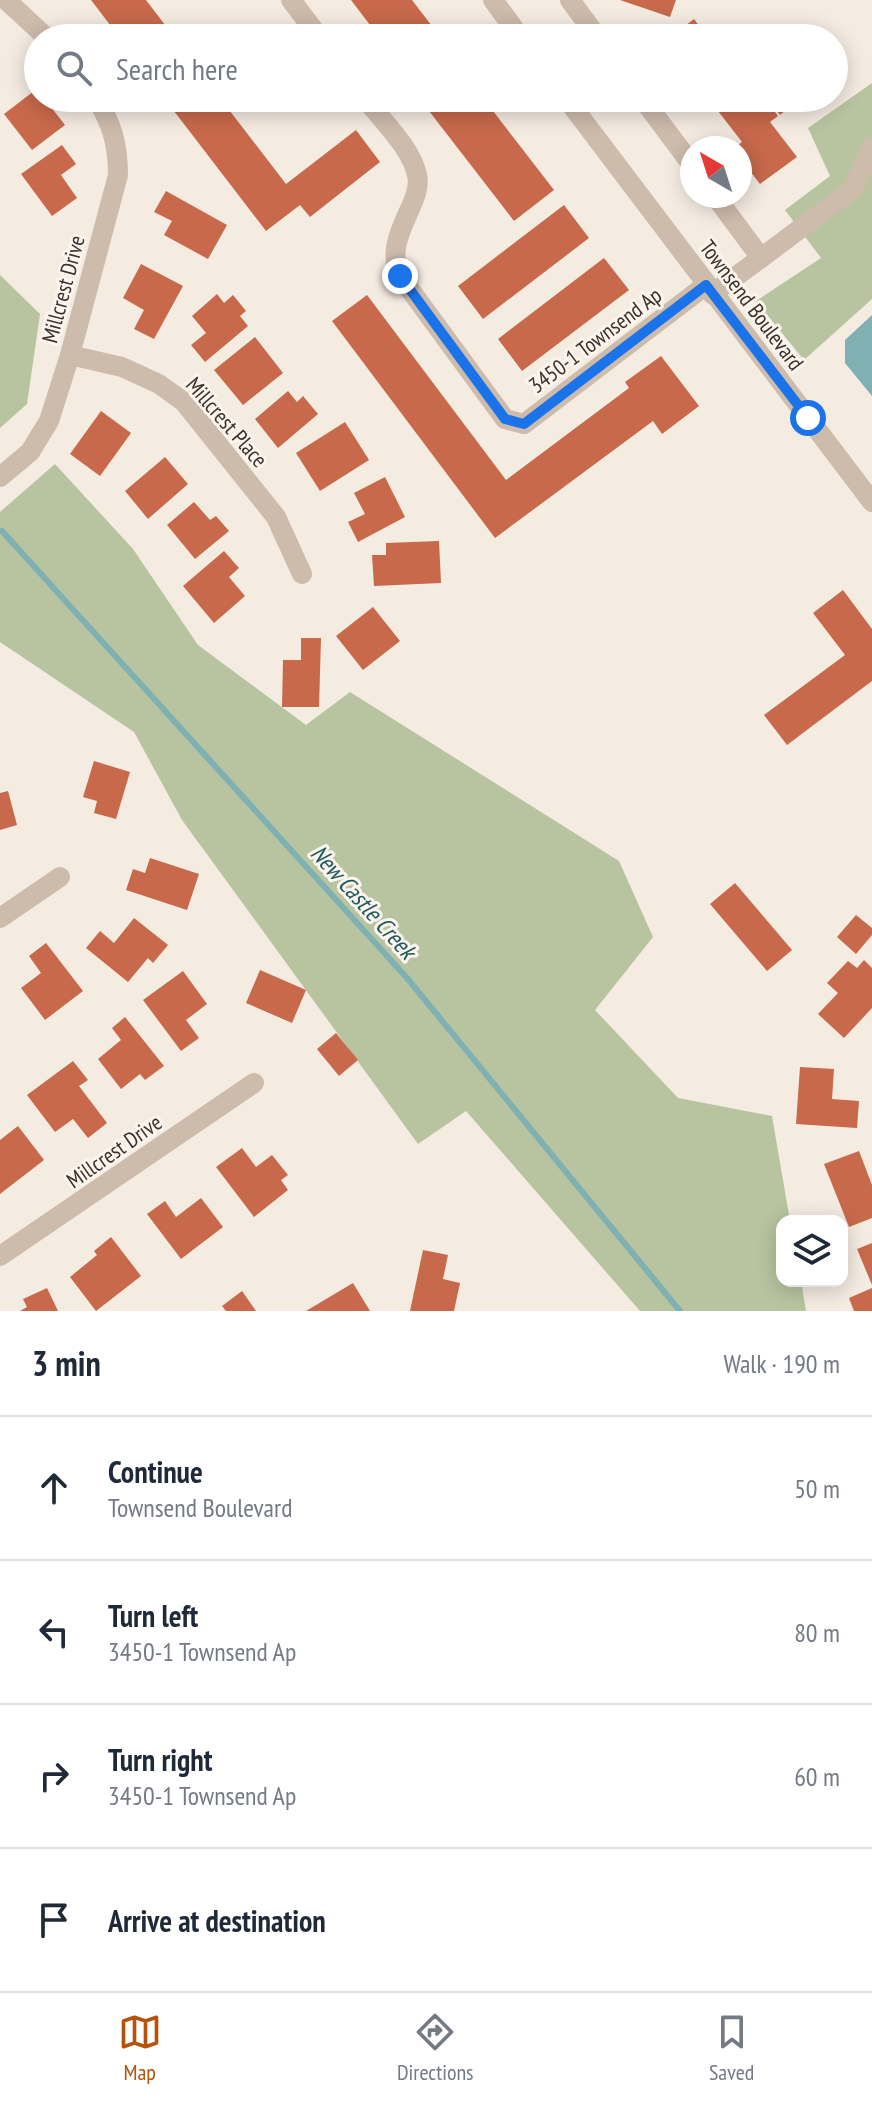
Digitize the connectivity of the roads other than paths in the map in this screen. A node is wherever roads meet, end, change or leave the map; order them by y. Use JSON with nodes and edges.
{"nodes":[{"id":1,"x":6,"y":0,"type":"edge"},
{"id":2,"x":291,"y":0,"type":"edge"},
{"id":3,"x":493,"y":0,"type":"edge"},
{"id":4,"x":570,"y":0,"type":"edge"},
{"id":5,"x":32,"y":24,"type":"edge"},
{"id":6,"x":309,"y":24,"type":"edge"},
{"id":7,"x":511,"y":24,"type":"edge"},
{"id":8,"x":588,"y":24,"type":"edge"},
{"id":9,"x":105,"y":112,"type":"edge"},
{"id":10,"x":376,"y":112,"type":"edge"},
{"id":11,"x":576,"y":112,"type":"edge"},
{"id":12,"x":652,"y":112,"type":"edge"},
{"id":13,"x":872,"y":146,"type":"edge"},
{"id":14,"x":680,"y":149,"type":"edge"},
{"id":15,"x":724,"y":208,"type":"edge"},
{"id":16,"x":761,"y":258,"type":"junction"},
{"id":17,"x":709,"y":290,"type":"junction"},
{"id":18,"x":70,"y":355,"type":"junction"},
{"id":19,"x":0,"y":477,"type":"edge"},
{"id":20,"x":869,"y":491,"type":"edge"},
{"id":21,"x":302,"y":574,"type":"dead end"},
{"id":22,"x":60,"y":877,"type":"dead end"},
{"id":23,"x":0,"y":918,"type":"edge"},
{"id":24,"x":254,"y":1083,"type":"dead end"},
{"id":25,"x":0,"y":1256,"type":"edge"}],
"edges":[{"from":1,"to":5,"type":"street"},
{"from":2,"to":6,"type":"street"},
{"from":3,"to":7,"type":"street"},
{"from":4,"to":8,"type":"street"},
{"from":9,"to":18,"type":"street","name":"Millcrest Drive"},
{"from":10,"to":17,"type":"street","name":"3450-1 Townsend Ap"},
{"from":11,"to":17,"type":"street","name":"Townsend Boulevard"},
{"from":12,"to":14,"type":"street"},
{"from":13,"to":16,"type":"street"},
{"from":15,"to":16,"type":"street"},
{"from":16,"to":17,"type":"street"},
{"from":17,"to":20,"type":"street","name":"Townsend Boulevard"},
{"from":18,"to":19,"type":"street","name":"Millcrest Drive"},
{"from":18,"to":21,"type":"street","name":"Millcrest Place"},
{"from":22,"to":23,"type":"street"},
{"from":24,"to":25,"type":"street","name":"Millcrest Drive"}]}
